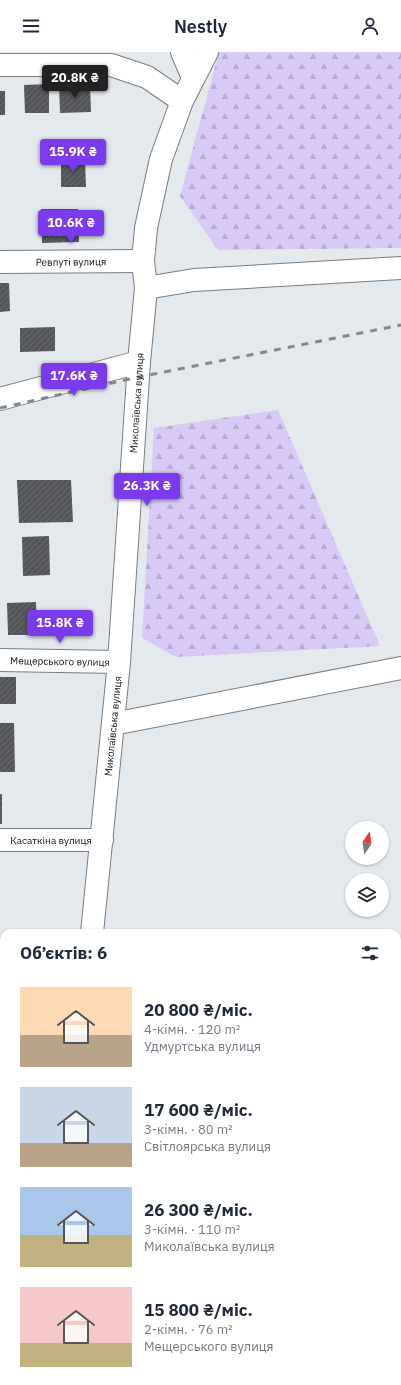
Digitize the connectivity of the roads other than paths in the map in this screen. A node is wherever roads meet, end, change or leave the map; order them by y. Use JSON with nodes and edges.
{"nodes":[{"id":1,"x":182,"y":52,"type":"edge"},
{"id":2,"x":207,"y":52,"type":"edge"},
{"id":3,"x":0,"y":66,"type":"edge"},
{"id":4,"x":193,"y":78,"type":"junction"},
{"id":5,"x":182,"y":101,"type":"junction"},
{"id":6,"x":143,"y":261,"type":"junction"},
{"id":7,"x":0,"y":262,"type":"edge"},
{"id":8,"x":401,"y":268,"type":"edge"},
{"id":9,"x":146,"y":288,"type":"junction"},
{"id":10,"x":139,"y":362,"type":"junction"},
{"id":11,"x":0,"y":399,"type":"edge"},
{"id":12,"x":0,"y":660,"type":"edge"},
{"id":13,"x":119,"y":662,"type":"junction"},
{"id":14,"x":401,"y":668,"type":"edge"},
{"id":15,"x":113,"y":724,"type":"junction"},
{"id":16,"x":0,"y":840,"type":"edge"},
{"id":17,"x":102,"y":840,"type":"junction"},
{"id":18,"x":92,"y":929,"type":"edge"}],
"edges":[{"from":1,"to":4,"type":"street"},
{"from":2,"to":4,"type":"street","name":"Миколаївська вулиця"},
{"from":3,"to":5,"type":"street"},
{"from":4,"to":5,"type":"street","name":"Миколаївська вулиця"},
{"from":5,"to":6,"type":"street","name":"Миколаївська вулиця"},
{"from":6,"to":7,"type":"street","name":"Ревпуті вулиця"},
{"from":6,"to":9,"type":"street","name":"Миколаївська вулиця"},
{"from":8,"to":9,"type":"street"},
{"from":9,"to":10,"type":"street","name":"Миколаївська вулиця"},
{"from":10,"to":11,"type":"street"},
{"from":10,"to":13,"type":"street","name":"Миколаївська вулиця"},
{"from":12,"to":13,"type":"street","name":"Мещерського вулиця"},
{"from":13,"to":15,"type":"street","name":"Миколаївська вулиця"},
{"from":14,"to":15,"type":"street"},
{"from":15,"to":17,"type":"street","name":"Миколаївська вулиця"},
{"from":16,"to":17,"type":"street","name":"Касаткіна вулиця"},
{"from":17,"to":18,"type":"street","name":"Миколаївська вулиця"}]}
